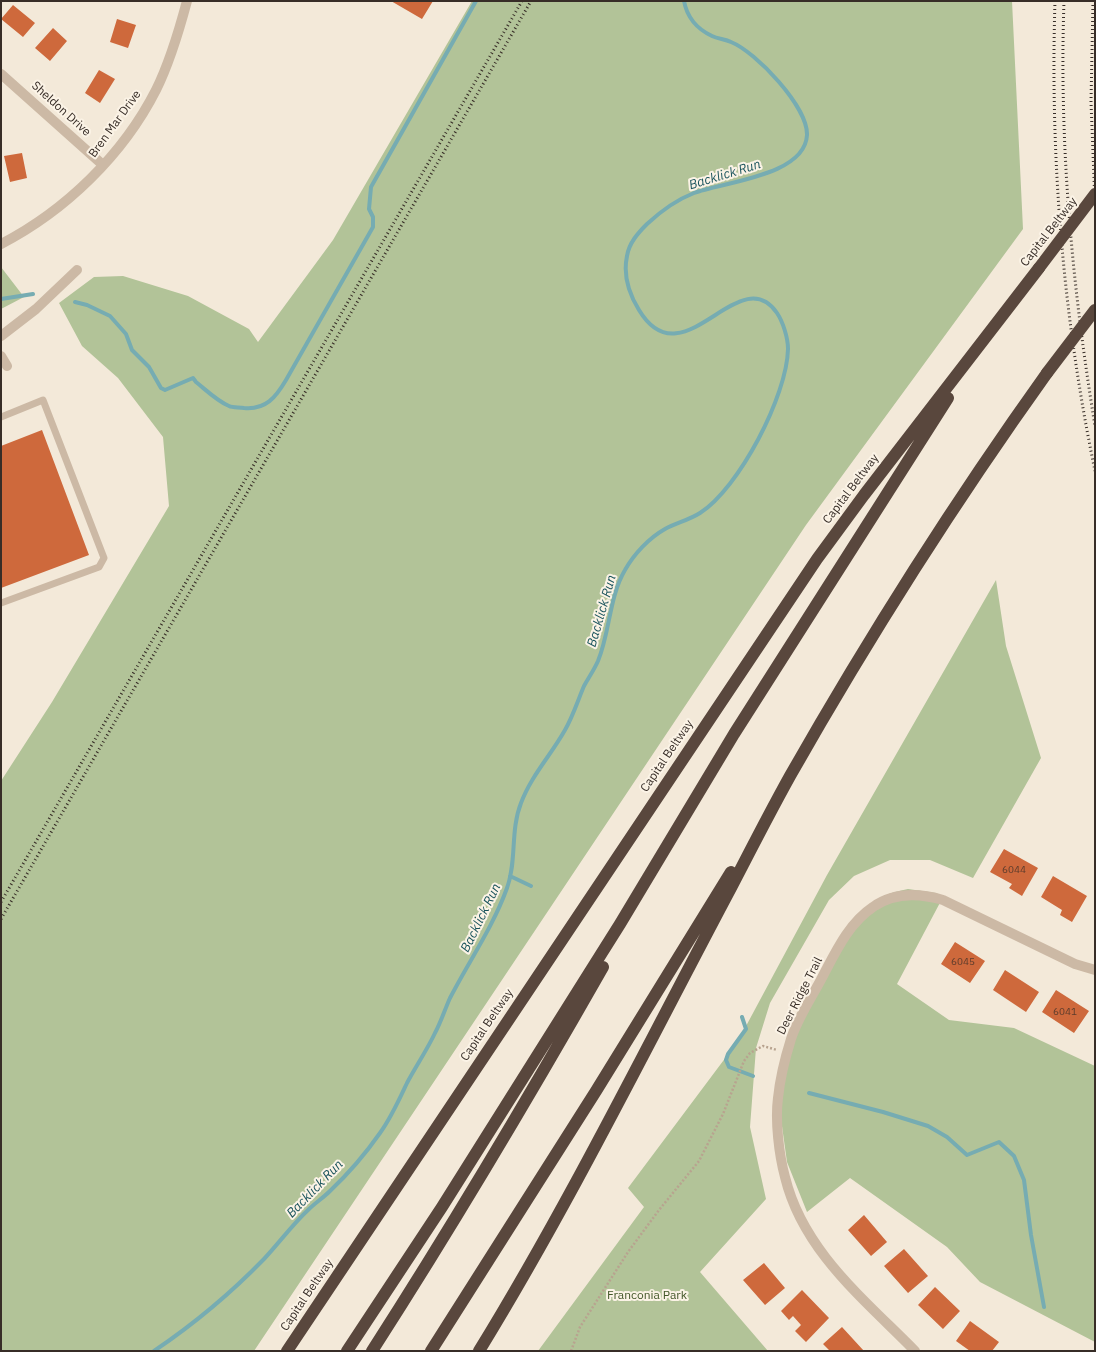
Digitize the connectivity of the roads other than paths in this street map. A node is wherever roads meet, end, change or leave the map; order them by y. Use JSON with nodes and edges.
{"nodes":[{"id":1,"x":187,"y":1,"type":"edge"},
{"id":2,"x":1,"y":74,"type":"edge"},
{"id":3,"x":103,"y":165,"type":"junction"},
{"id":4,"x":1095,"y":194,"type":"edge"},
{"id":5,"x":1,"y":244,"type":"edge"},
{"id":6,"x":77,"y":270,"type":"dead end"},
{"id":7,"x":1095,"y":310,"type":"edge"},
{"id":8,"x":994,"y":325,"type":"junction"},
{"id":9,"x":1,"y":336,"type":"edge"},
{"id":10,"x":1,"y":356,"type":"edge"},
{"id":11,"x":7,"y":366,"type":"dead end"},
{"id":12,"x":1,"y":416,"type":"edge"},
{"id":13,"x":1,"y":604,"type":"edge"},
{"id":14,"x":734,"y":734,"type":"junction"},
{"id":15,"x":789,"y":777,"type":"junction"},
{"id":16,"x":1095,"y":970,"type":"edge"},
{"id":17,"x":482,"y":1274,"type":"junction"},
{"id":18,"x":287,"y":1351,"type":"edge"},
{"id":19,"x":347,"y":1351,"type":"edge"},
{"id":20,"x":372,"y":1351,"type":"edge"},
{"id":21,"x":425,"y":1351,"type":"edge"},
{"id":22,"x":431,"y":1351,"type":"edge"},
{"id":23,"x":479,"y":1351,"type":"edge"},
{"id":24,"x":915,"y":1351,"type":"edge"}],
"edges":[{"from":1,"to":3,"type":"street","name":"Bren Mar Drive"},
{"from":2,"to":3,"type":"street","name":"Sheldon Drive"},
{"from":3,"to":5,"type":"street","name":"Bren Mar Drive"},
{"from":4,"to":8,"type":"highway","name":"Capital Beltway","bridge":true},
{"from":6,"to":9,"type":"street"},
{"from":7,"to":15,"type":"highway","bridge":true},
{"from":8,"to":14,"type":"highway"},
{"from":8,"to":18,"type":"highway","name":"Capital Beltway"},
{"from":10,"to":11,"type":"street"},
{"from":12,"to":13,"type":"lane"},
{"from":14,"to":19,"type":"highway"},
{"from":14,"to":20,"type":"highway"},
{"from":15,"to":17,"type":"highway"},
{"from":15,"to":23,"type":"highway"},
{"from":16,"to":24,"type":"street","name":"Deer Ridge Trail"},
{"from":17,"to":21,"type":"highway"},
{"from":17,"to":22,"type":"highway"}]}
